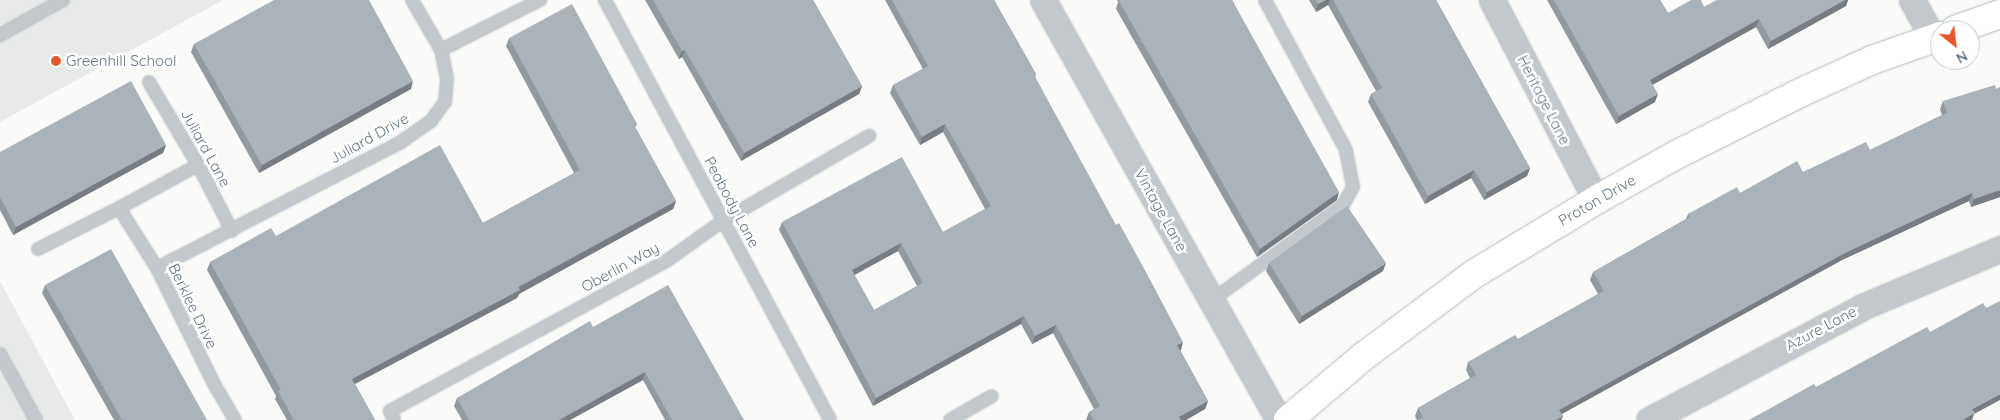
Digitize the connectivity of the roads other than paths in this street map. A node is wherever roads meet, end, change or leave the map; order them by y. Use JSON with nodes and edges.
{"nodes":[{"id":1,"x":63,"y":0,"type":"edge"},
{"id":2,"x":412,"y":0,"type":"edge"},
{"id":3,"x":540,"y":0,"type":"edge"},
{"id":4,"x":605,"y":0,"type":"edge"},
{"id":5,"x":1043,"y":0,"type":"edge"},
{"id":6,"x":1265,"y":0,"type":"edge"},
{"id":7,"x":1492,"y":0,"type":"edge"},
{"id":8,"x":1912,"y":0,"type":"edge"},
{"id":9,"x":2000,"y":14,"type":"edge"},
{"id":10,"x":1930,"y":20,"type":"edge"},
{"id":11,"x":1980,"y":21,"type":"edge"},
{"id":12,"x":0,"y":35,"type":"edge"},
{"id":13,"x":1930,"y":40,"type":"edge"},
{"id":14,"x":441,"y":50,"type":"junction"},
{"id":15,"x":149,"y":82,"type":"dead end"},
{"id":16,"x":869,"y":136,"type":"dead end"},
{"id":17,"x":198,"y":165,"type":"junction"},
{"id":18,"x":1596,"y":200,"type":"junction"},
{"id":19,"x":119,"y":208,"type":"junction"},
{"id":20,"x":724,"y":220,"type":"junction"},
{"id":21,"x":232,"y":231,"type":"junction"},
{"id":22,"x":38,"y":249,"type":"dead end"},
{"id":23,"x":2000,"y":249,"type":"edge"},
{"id":24,"x":157,"y":268,"type":"junction"},
{"id":25,"x":1212,"y":300,"type":"junction"},
{"id":26,"x":0,"y":354,"type":"edge"},
{"id":27,"x":992,"y":396,"type":"dead end"},
{"id":28,"x":36,"y":420,"type":"edge"},
{"id":29,"x":234,"y":420,"type":"edge"},
{"id":30,"x":394,"y":420,"type":"edge"},
{"id":31,"x":830,"y":420,"type":"edge"},
{"id":32,"x":950,"y":420,"type":"edge"},
{"id":33,"x":1279,"y":420,"type":"edge"},
{"id":34,"x":1288,"y":420,"type":"edge"},
{"id":35,"x":1649,"y":420,"type":"edge"}],
"edges":[{"from":1,"to":12,"type":"lane"},
{"from":2,"to":14,"type":"lane","name":"Juliard Drive"},
{"from":3,"to":14,"type":"lane"},
{"from":4,"to":20,"type":"lane","name":"Peabody Lane"},
{"from":5,"to":25,"type":"street","name":"Vintage Lane"},
{"from":6,"to":25,"type":"lane"},
{"from":7,"to":18,"type":"street","name":"Heritage Lane"},
{"from":8,"to":10,"type":"street"},
{"from":9,"to":11,"type":"street","name":"Proton Drive"},
{"from":13,"to":18,"type":"street","name":"Proton Drive"},
{"from":14,"to":21,"type":"lane","name":"Juliard Drive"},
{"from":15,"to":17,"type":"lane","name":"Juliard Lane"},
{"from":16,"to":20,"type":"lane","name":"Oberlin Way"},
{"from":17,"to":19,"type":"lane"},
{"from":17,"to":21,"type":"lane","name":"Juliard Lane"},
{"from":18,"to":34,"type":"street","name":"Proton Drive"},
{"from":19,"to":22,"type":"lane"},
{"from":19,"to":24,"type":"lane","name":"Berklee Drive"},
{"from":20,"to":30,"type":"lane","name":"Oberlin Way"},
{"from":20,"to":31,"type":"lane","name":"Peabody Lane"},
{"from":21,"to":24,"type":"lane","name":"Juliard Drive"},
{"from":23,"to":35,"type":"street","name":"Azure Lane"},
{"from":24,"to":29,"type":"lane","name":"Berklee Drive"},
{"from":25,"to":33,"type":"street","name":"Vintage Lane"},
{"from":26,"to":28,"type":"lane"},
{"from":27,"to":32,"type":"lane"}]}
